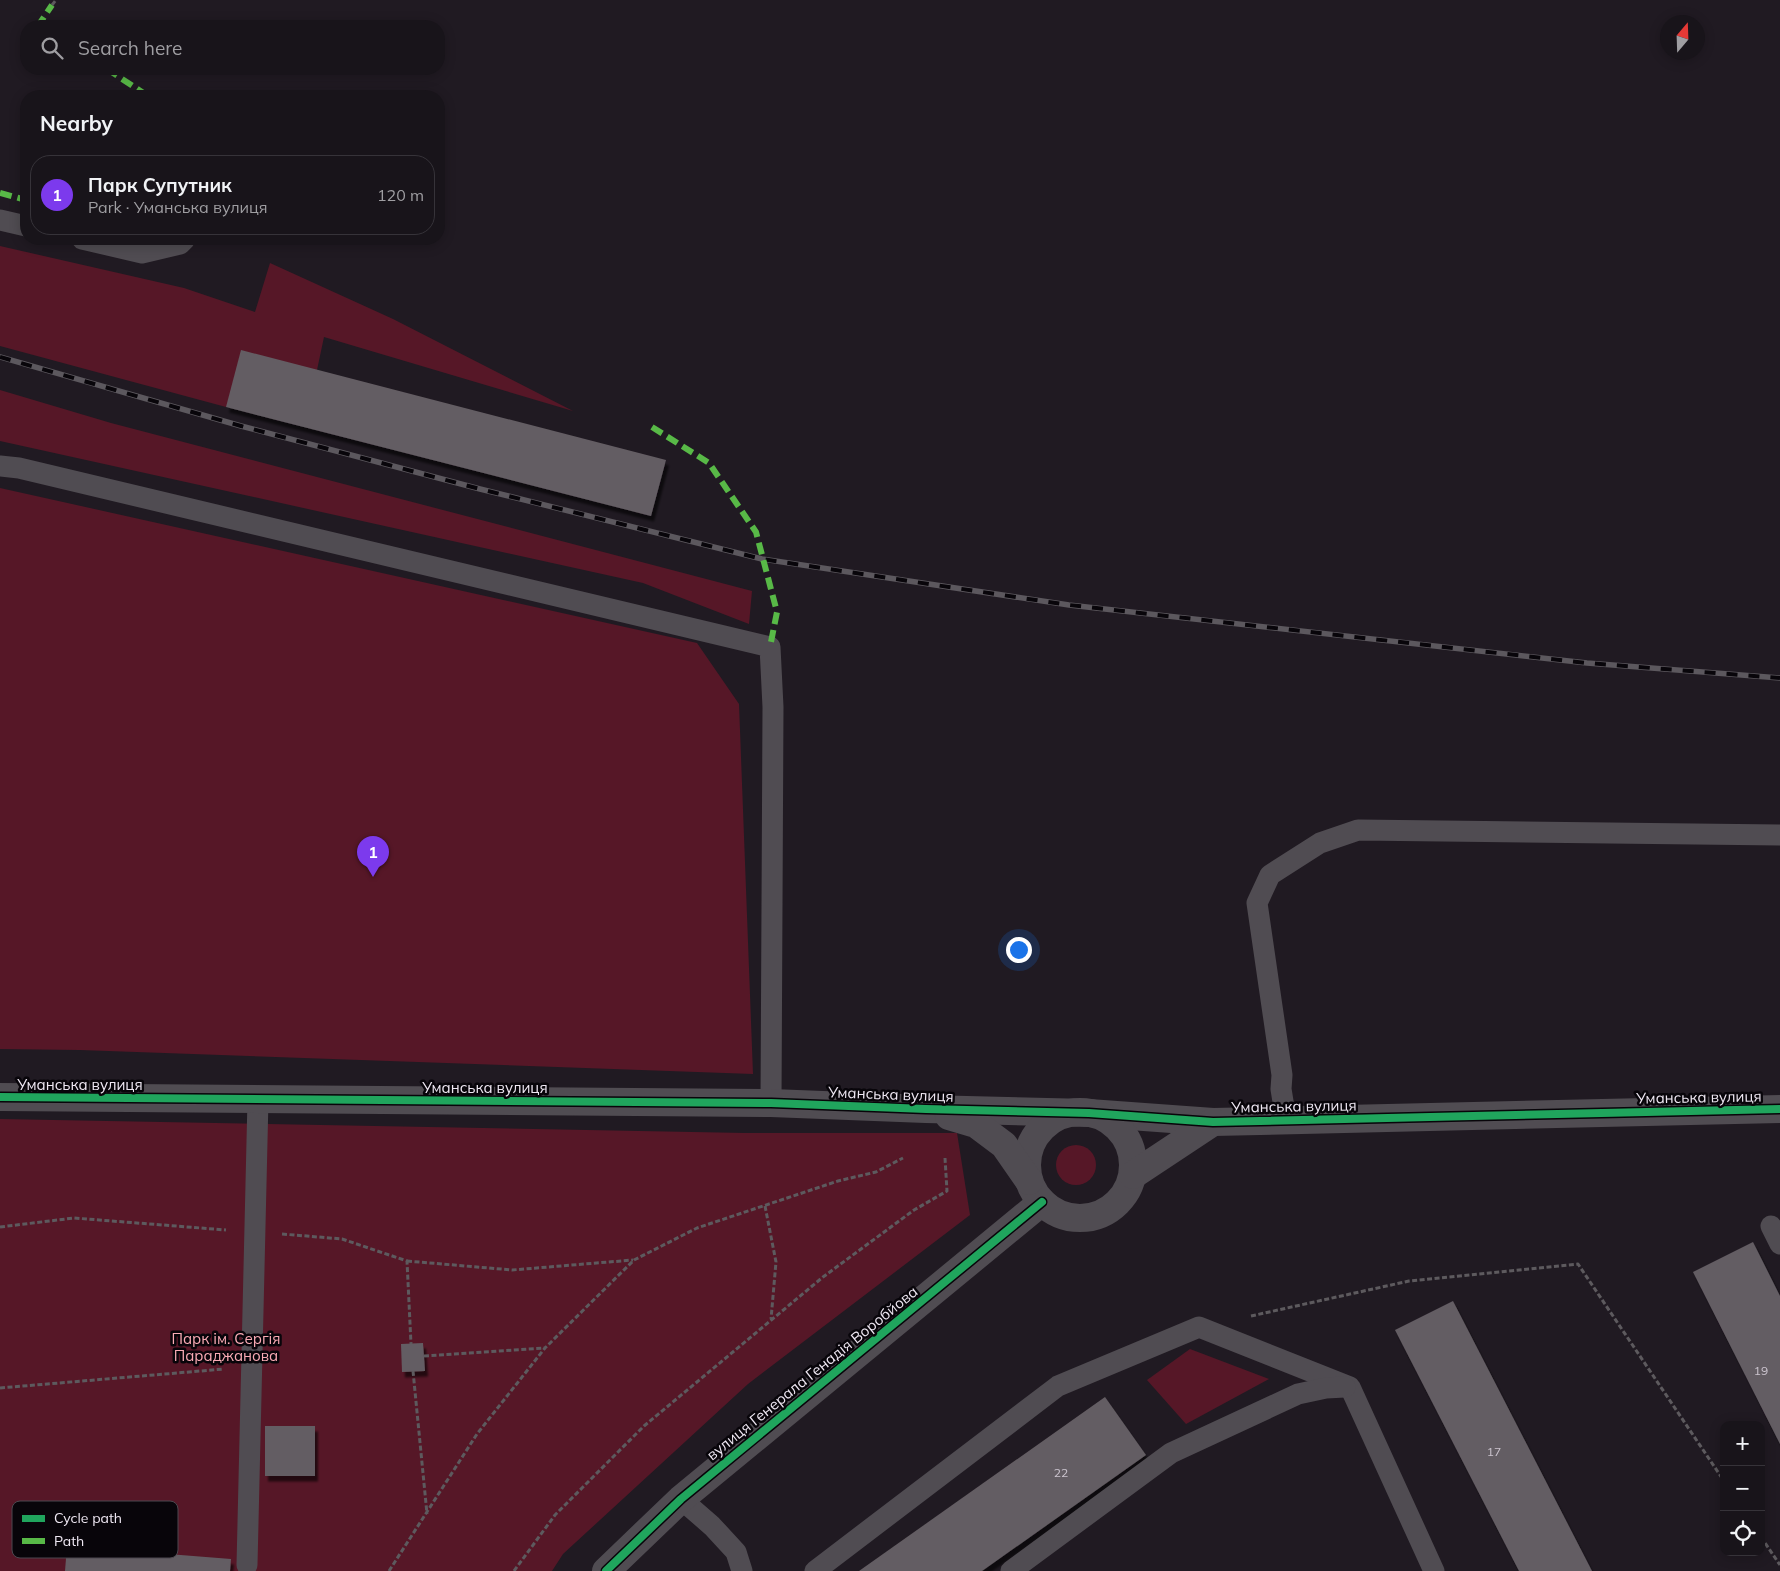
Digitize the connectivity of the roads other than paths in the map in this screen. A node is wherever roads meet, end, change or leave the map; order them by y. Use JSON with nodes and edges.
{"nodes":[{"id":1,"x":0,"y":220,"type":"edge"},
{"id":2,"x":20,"y":225,"type":"edge"},
{"id":3,"x":108,"y":245,"type":"edge"},
{"id":4,"x":176,"y":245,"type":"edge"},
{"id":5,"x":0,"y":466,"type":"edge"},
{"id":6,"x":1780,"y":835,"type":"edge"},
{"id":7,"x":0,"y":1097,"type":"edge"},
{"id":8,"x":258,"y":1099,"type":"junction"},
{"id":9,"x":771,"y":1103,"type":"junction"},
{"id":10,"x":926,"y":1109,"type":"junction"},
{"id":11,"x":1780,"y":1109,"type":"edge"},
{"id":12,"x":1089,"y":1113,"type":"junction"},
{"id":13,"x":1286,"y":1120,"type":"junction"},
{"id":14,"x":1212,"y":1122,"type":"junction"},
{"id":15,"x":1133,"y":1175,"type":"junction"},
{"id":16,"x":1035,"y":1192,"type":"junction"},
{"id":17,"x":1350,"y":1387,"type":"junction"},
{"id":18,"x":681,"y":1499,"type":"junction"},
{"id":19,"x":247,"y":1565,"type":"dead end"},
{"id":20,"x":606,"y":1571,"type":"edge"},
{"id":21,"x":742,"y":1571,"type":"edge"},
{"id":22,"x":815,"y":1571,"type":"edge"},
{"id":23,"x":1011,"y":1571,"type":"edge"},
{"id":24,"x":1434,"y":1571,"type":"edge"}],
"edges":[{"from":1,"to":2,"type":"lane"},
{"from":3,"to":4,"type":"lane"},
{"from":5,"to":9,"type":"lane"},
{"from":6,"to":13,"type":"lane"},
{"from":7,"to":8,"type":"street","name":"Уманська вулиця"},
{"from":8,"to":9,"type":"street","name":"Уманська вулиця"},
{"from":8,"to":19,"type":"lane"},
{"from":9,"to":10,"type":"street","name":"Уманська вулиця"},
{"from":10,"to":12,"type":"street","name":"Уманська вулиця"},
{"from":10,"to":16,"type":"street","name":"Уманська вулиця"},
{"from":11,"to":13,"type":"street","name":"Уманська вулиця"},
{"from":12,"to":14,"type":"street","name":"Уманська вулиця"},
{"from":12,"to":15,"type":"street"},
{"from":12,"to":16,"type":"street"},
{"from":13,"to":14,"type":"street","name":"Уманська вулиця"},
{"from":14,"to":15,"type":"street","name":"Уманська вулиця"},
{"from":15,"to":16,"type":"street"},
{"from":16,"to":18,"type":"street","name":"вулиця Генерала Генадія Воробйова"},
{"from":17,"to":22,"type":"lane"},
{"from":17,"to":23,"type":"lane"},
{"from":17,"to":24,"type":"lane"},
{"from":18,"to":20,"type":"street","name":"вулиця Генерала Генадія Воробйова"},
{"from":18,"to":21,"type":"lane"}]}
